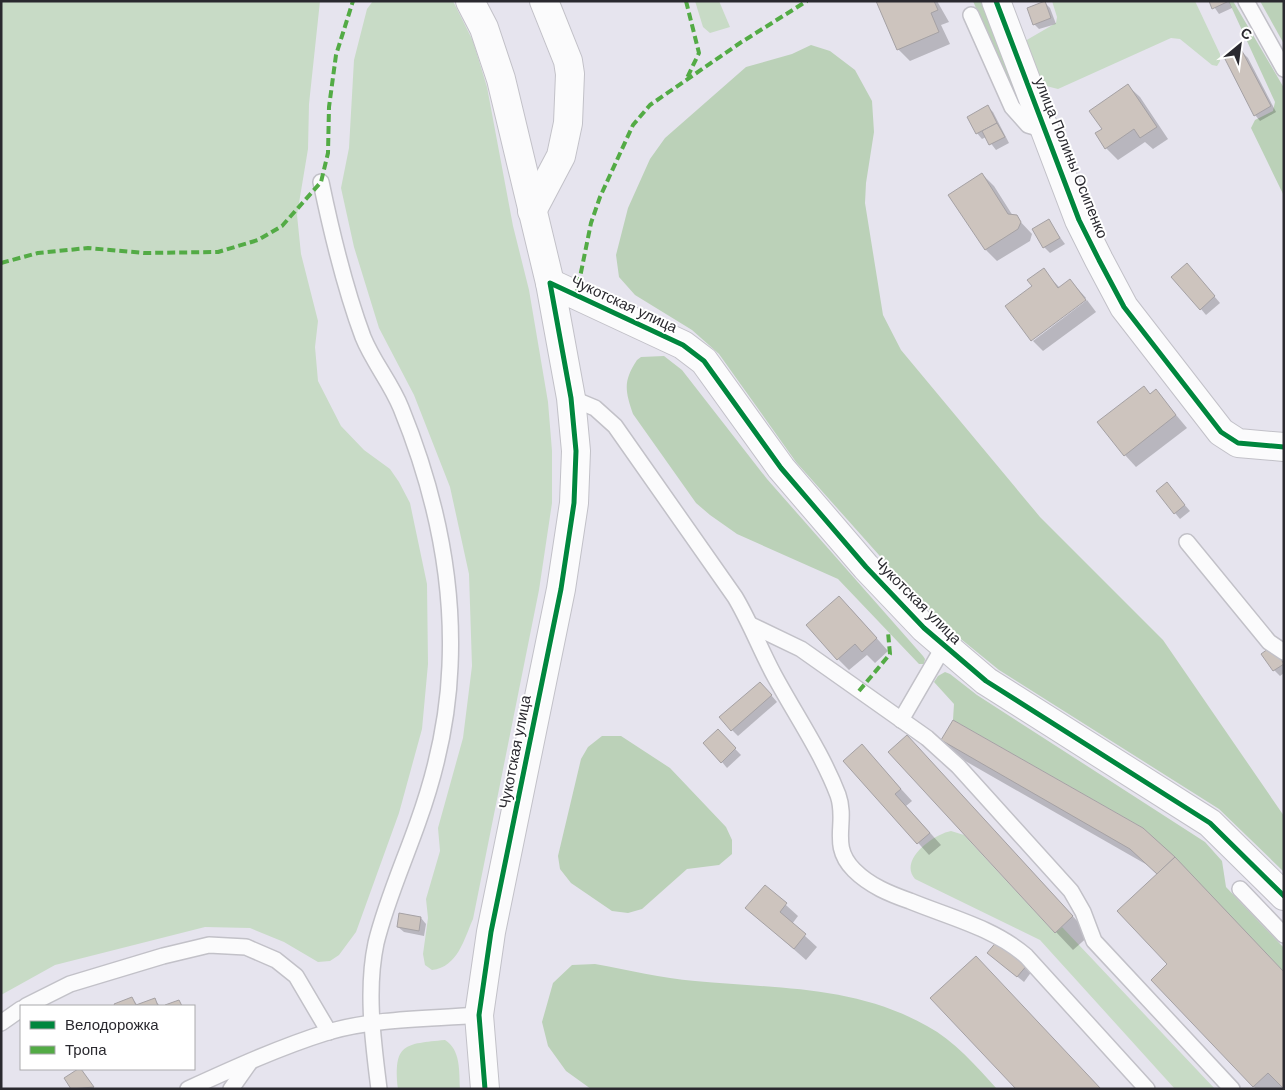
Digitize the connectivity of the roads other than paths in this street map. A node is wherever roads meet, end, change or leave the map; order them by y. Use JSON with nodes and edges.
{"nodes":[{"id":1,"x":470,"y":1,"type":"edge"},
{"id":2,"x":544,"y":1,"type":"edge"},
{"id":3,"x":996,"y":1,"type":"edge"},
{"id":4,"x":1246,"y":1,"type":"edge"},
{"id":5,"x":971,"y":16,"type":"dead end"},
{"id":6,"x":1284,"y":68,"type":"edge"},
{"id":7,"x":1044,"y":130,"type":"junction"},
{"id":8,"x":321,"y":182,"type":"dead end"},
{"id":9,"x":532,"y":211,"type":"junction"},
{"id":10,"x":550,"y":283,"type":"junction"},
{"id":11,"x":571,"y":398,"type":"junction"},
{"id":12,"x":1284,"y":448,"type":"edge"},
{"id":13,"x":1187,"y":542,"type":"dead end"},
{"id":14,"x":751,"y":625,"type":"junction"},
{"id":15,"x":944,"y":646,"type":"junction"},
{"id":16,"x":1284,"y":652,"type":"edge"},
{"id":17,"x":901,"y":720,"type":"junction"},
{"id":18,"x":1240,"y":889,"type":"dead end"},
{"id":19,"x":1284,"y":896,"type":"edge"},
{"id":20,"x":1284,"y":935,"type":"edge"},
{"id":21,"x":28,"y":1005,"type":"edge"},
{"id":22,"x":20,"y":1011,"type":"edge"},
{"id":23,"x":479,"y":1015,"type":"junction"},
{"id":24,"x":1,"y":1023,"type":"edge"},
{"id":25,"x":373,"y":1023,"type":"junction"},
{"id":26,"x":329,"y":1032,"type":"junction"},
{"id":27,"x":251,"y":1061,"type":"junction"},
{"id":28,"x":188,"y":1089,"type":"edge"},
{"id":29,"x":230,"y":1089,"type":"edge"},
{"id":30,"x":379,"y":1089,"type":"edge"},
{"id":31,"x":485,"y":1089,"type":"edge"},
{"id":32,"x":1147,"y":1089,"type":"edge"},
{"id":33,"x":1232,"y":1089,"type":"edge"}],
"edges":[{"from":1,"to":9,"type":"street"},
{"from":2,"to":9,"type":"street"},
{"from":3,"to":7,"type":"street","name":"улица Полины Осипенко"},
{"from":4,"to":6,"type":"lane"},
{"from":5,"to":7,"type":"lane"},
{"from":7,"to":12,"type":"street","name":"улица Полины Осипенко"},
{"from":8,"to":25,"type":"lane"},
{"from":9,"to":10,"type":"street"},
{"from":10,"to":11,"type":"street","name":"Чукотская улица"},
{"from":10,"to":15,"type":"street","name":"Чукотская улица"},
{"from":11,"to":14,"type":"lane"},
{"from":11,"to":23,"type":"street","name":"Чукотская улица"},
{"from":13,"to":16,"type":"lane"},
{"from":14,"to":17,"type":"lane"},
{"from":14,"to":32,"type":"lane"},
{"from":15,"to":17,"type":"lane"},
{"from":15,"to":19,"type":"street","name":"Чукотская улица"},
{"from":17,"to":33,"type":"lane"},
{"from":18,"to":20,"type":"lane"},
{"from":21,"to":26,"type":"lane"},
{"from":22,"to":24,"type":"lane"},
{"from":23,"to":25,"type":"lane"},
{"from":23,"to":31,"type":"street","name":"Чукотская улица"},
{"from":25,"to":26,"type":"lane"},
{"from":25,"to":30,"type":"lane"},
{"from":26,"to":27,"type":"lane"},
{"from":27,"to":28,"type":"lane"},
{"from":27,"to":29,"type":"lane"}]}
